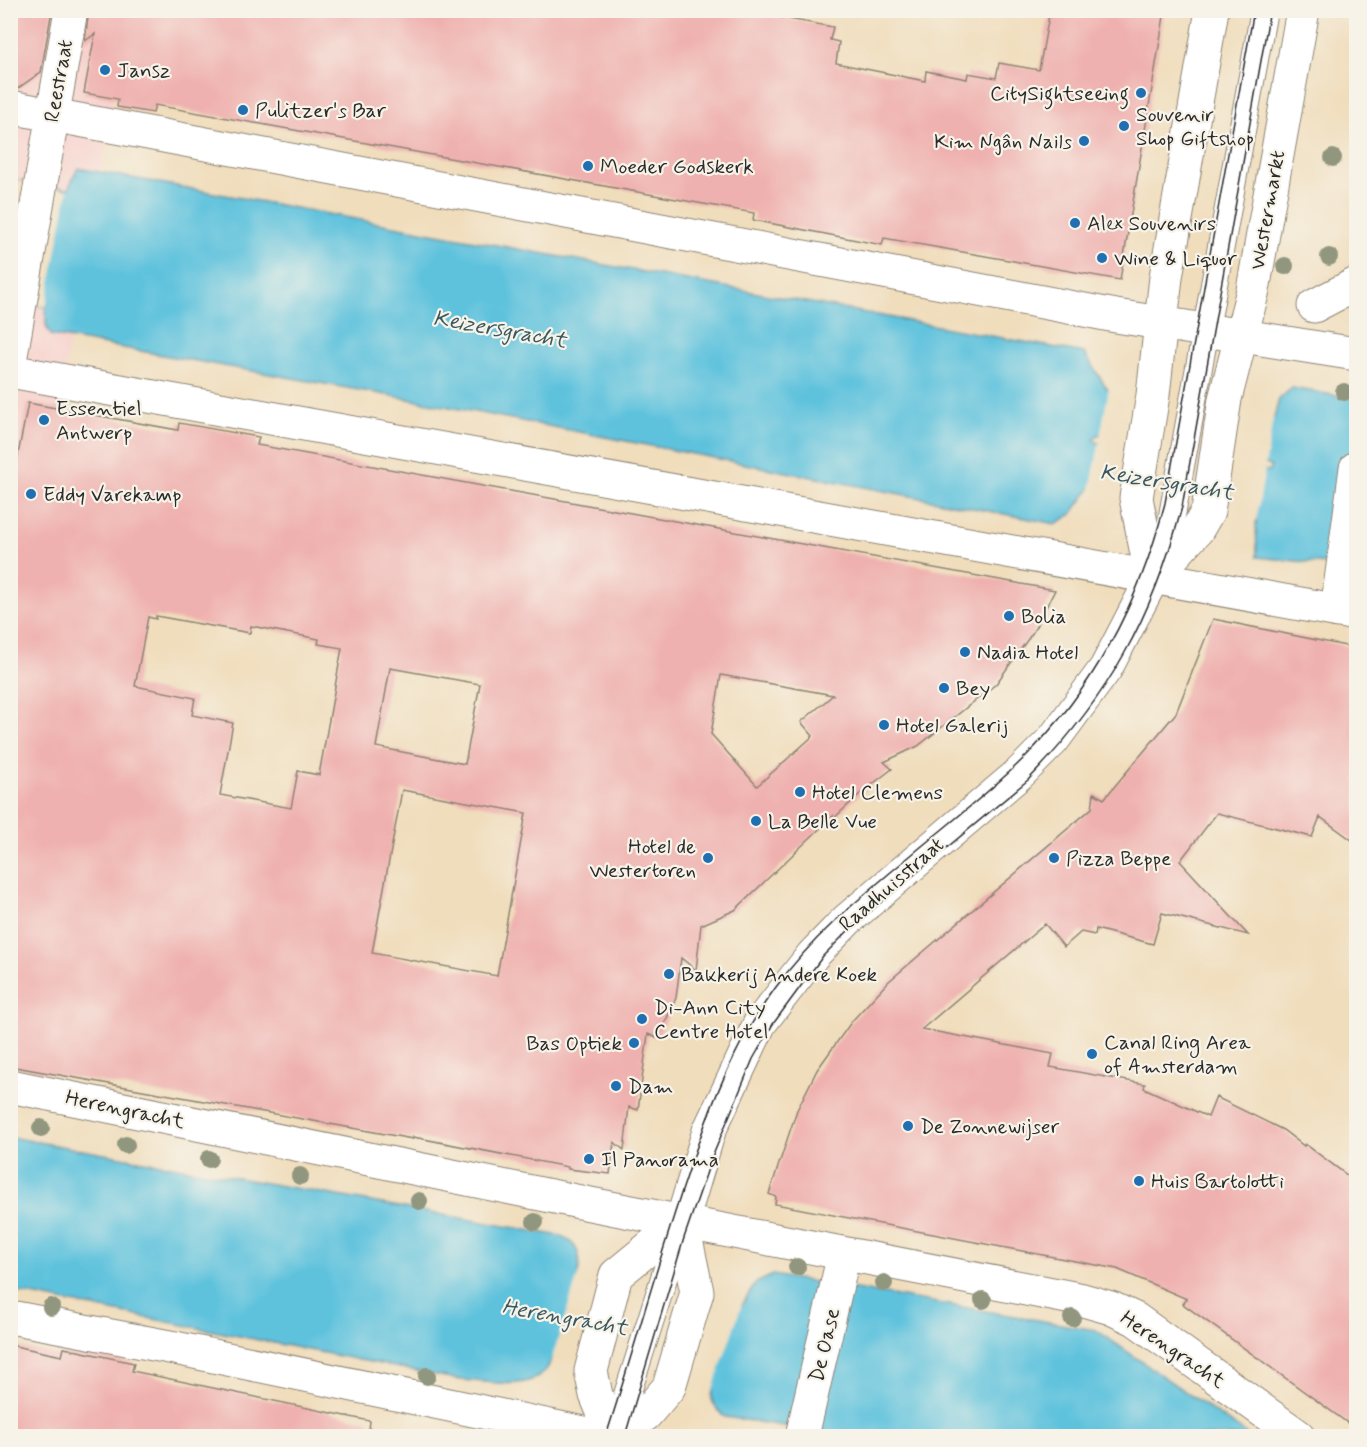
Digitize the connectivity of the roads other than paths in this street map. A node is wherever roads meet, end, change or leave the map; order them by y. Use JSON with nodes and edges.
{"nodes":[{"id":1,"x":71,"y":10,"type":"edge"},
{"id":2,"x":1212,"y":10,"type":"edge"},
{"id":3,"x":1264,"y":10,"type":"edge"},
{"id":4,"x":1303,"y":10,"type":"edge"},
{"id":5,"x":10,"y":107,"type":"edge"},
{"id":6,"x":52,"y":115,"type":"junction"},
{"id":7,"x":1356,"y":284,"type":"edge"},
{"id":8,"x":1314,"y":306,"type":"dead end"},
{"id":9,"x":1162,"y":324,"type":"junction"},
{"id":10,"x":1205,"y":330,"type":"junction"},
{"id":11,"x":1241,"y":336,"type":"junction"},
{"id":12,"x":1356,"y":354,"type":"edge"},
{"id":13,"x":10,"y":361,"type":"edge"},
{"id":14,"x":10,"y":371,"type":"edge"},
{"id":15,"x":1356,"y":468,"type":"edge"},
{"id":16,"x":1173,"y":505,"type":"joint"},
{"id":17,"x":1208,"y":511,"type":"joint"},
{"id":18,"x":1152,"y":579,"type":"junction"},
{"id":19,"x":1347,"y":612,"type":"edge"},
{"id":20,"x":10,"y":1086,"type":"edge"},
{"id":21,"x":682,"y":1221,"type":"junction"},
{"id":22,"x":844,"y":1254,"type":"junction"},
{"id":23,"x":10,"y":1317,"type":"edge"},
{"id":24,"x":803,"y":1433,"type":"edge"},
{"id":25,"x":598,"y":1437,"type":"edge"},
{"id":26,"x":615,"y":1437,"type":"edge"},
{"id":27,"x":1298,"y":1437,"type":"edge"}],
"edges":[{"from":1,"to":6,"type":"street","name":"Reestraat"},
{"from":2,"to":9,"type":"street"},
{"from":3,"to":10,"type":"lane","name":"Westermarkt"},
{"from":4,"to":11,"type":"street","name":"Westermarkt"},
{"from":5,"to":6,"type":"street"},
{"from":6,"to":9,"type":"street"},
{"from":6,"to":13,"type":"street","name":"Reestraat"},
{"from":7,"to":8,"type":"street"},
{"from":9,"to":10,"type":"street"},
{"from":9,"to":18,"type":"street"},
{"from":10,"to":11,"type":"street"},
{"from":10,"to":16,"type":"lane","name":"Westermarkt"},
{"from":11,"to":12,"type":"street"},
{"from":11,"to":17,"type":"street","name":"Westermarkt"},
{"from":14,"to":18,"type":"street"},
{"from":15,"to":19,"type":"street"},
{"from":16,"to":18,"type":"lane","name":"Raadhuisstraat"},
{"from":17,"to":18,"type":"street","name":"Raadhuisstraat"},
{"from":18,"to":19,"type":"street"},
{"from":18,"to":21,"type":"street","name":"Raadhuisstraat"},
{"from":20,"to":21,"type":"street","name":"Herengracht"},
{"from":21,"to":22,"type":"street","name":"Herengracht"},
{"from":21,"to":26,"type":"lane","name":"Raadhuisstraat"},
{"from":21,"to":26,"type":"street","name":"Raadhuisstraat"},
{"from":21,"to":26,"type":"street"},
{"from":22,"to":24,"type":"street","name":"De Oase"},
{"from":22,"to":27,"type":"street","name":"Herengracht"},
{"from":23,"to":25,"type":"street"}]}
